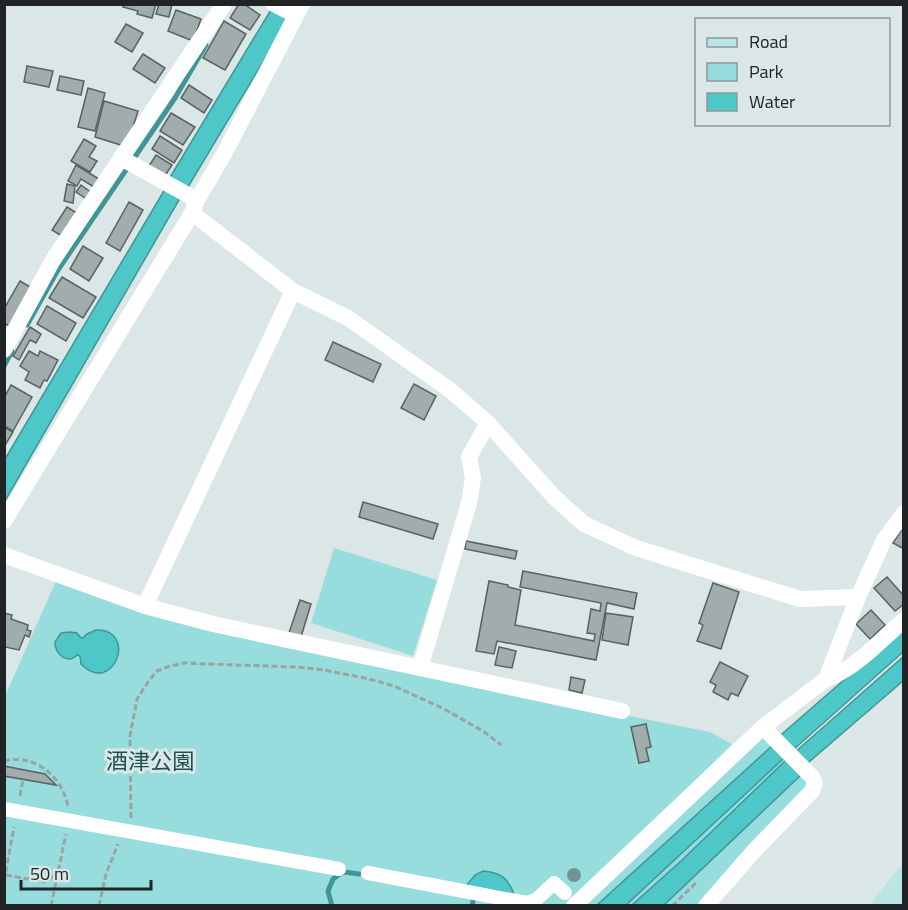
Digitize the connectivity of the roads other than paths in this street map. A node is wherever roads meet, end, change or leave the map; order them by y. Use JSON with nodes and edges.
{"nodes":[{"id":1,"x":224,"y":4,"type":"edge"},
{"id":2,"x":274,"y":4,"type":"edge"},
{"id":3,"x":299,"y":10,"type":"edge"},
{"id":4,"x":121,"y":158,"type":"junction"},
{"id":5,"x":191,"y":202,"type":"junction"},
{"id":6,"x":293,"y":291,"type":"junction"},
{"id":7,"x":4,"y":350,"type":"edge"},
{"id":8,"x":488,"y":423,"type":"junction"},
{"id":9,"x":903,"y":513,"type":"edge"},
{"id":10,"x":4,"y":521,"type":"edge"},
{"id":11,"x":4,"y":555,"type":"edge"},
{"id":12,"x":858,"y":597,"type":"junction"},
{"id":13,"x":145,"y":606,"type":"junction"},
{"id":14,"x":903,"y":620,"type":"edge"},
{"id":15,"x":420,"y":668,"type":"junction"},
{"id":16,"x":826,"y":678,"type":"junction"},
{"id":17,"x":622,"y":711,"type":"dead end"},
{"id":18,"x":768,"y":731,"type":"junction"},
{"id":19,"x":11,"y":811,"type":"edge"},
{"id":20,"x":339,"y":869,"type":"dead end"},
{"id":21,"x":368,"y":873,"type":"dead end"},
{"id":22,"x":903,"y":880,"type":"edge"},
{"id":23,"x":569,"y":899,"type":"edge"},
{"id":24,"x":706,"y":906,"type":"edge"},
{"id":25,"x":884,"y":906,"type":"edge"}],
"edges":[{"from":1,"to":4,"type":"street"},
{"from":2,"to":3,"type":"street"},
{"from":3,"to":5,"type":"street"},
{"from":4,"to":5,"type":"street"},
{"from":4,"to":7,"type":"street"},
{"from":5,"to":6,"type":"street"},
{"from":5,"to":10,"type":"street"},
{"from":6,"to":8,"type":"street"},
{"from":6,"to":13,"type":"street"},
{"from":8,"to":12,"type":"street"},
{"from":8,"to":15,"type":"street"},
{"from":9,"to":12,"type":"street"},
{"from":11,"to":13,"type":"street"},
{"from":12,"to":16,"type":"street"},
{"from":13,"to":15,"type":"street"},
{"from":14,"to":16,"type":"street"},
{"from":15,"to":17,"type":"street"},
{"from":16,"to":18,"type":"street"},
{"from":18,"to":23,"type":"street"},
{"from":18,"to":24,"type":"street"},
{"from":19,"to":20,"type":"street"},
{"from":21,"to":23,"type":"street"},
{"from":22,"to":25,"type":"main road"}]}
